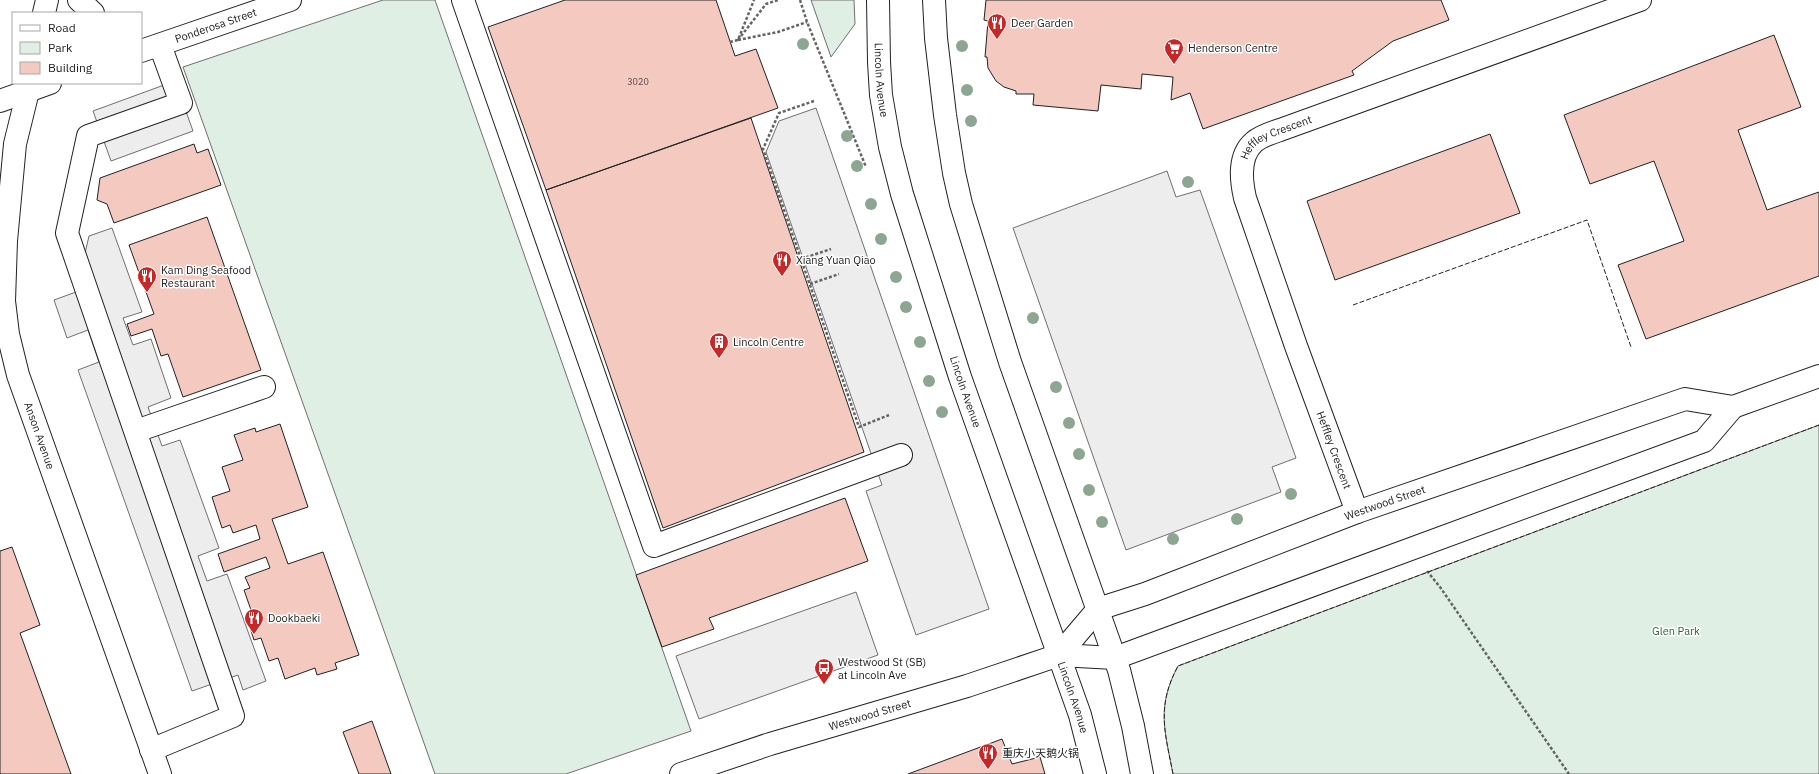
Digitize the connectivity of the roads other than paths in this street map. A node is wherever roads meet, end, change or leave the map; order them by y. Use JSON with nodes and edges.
{"nodes":[{"id":1,"x":47,"y":0,"type":"edge"},
{"id":2,"x":79,"y":0,"type":"edge"},
{"id":3,"x":290,"y":0,"type":"edge"},
{"id":4,"x":463,"y":0,"type":"edge"},
{"id":5,"x":878,"y":0,"type":"edge"},
{"id":6,"x":934,"y":0,"type":"edge"},
{"id":7,"x":1640,"y":0,"type":"edge"},
{"id":8,"x":44,"y":12,"type":"edge"},
{"id":9,"x":92,"y":12,"type":"edge"},
{"id":10,"x":150,"y":48,"type":"edge"},
{"id":11,"x":45,"y":84,"type":"edge"},
{"id":12,"x":29,"y":87,"type":"edge"},
{"id":13,"x":0,"y":101,"type":"edge"},
{"id":14,"x":2,"y":301,"type":"edge"},
{"id":15,"x":1819,"y":376,"type":"edge"},
{"id":16,"x":264,"y":386,"type":"dead end"},
{"id":17,"x":1733,"y":407,"type":"junction"},
{"id":18,"x":136,"y":431,"type":"junction"},
{"id":19,"x":900,"y":455,"type":"dead end"},
{"id":20,"x":1357,"y":512,"type":"junction"},
{"id":21,"x":1098,"y":609,"type":"junction"},
{"id":22,"x":1059,"y":655,"type":"junction"},
{"id":23,"x":1115,"y":658,"type":"junction"},
{"id":24,"x":151,"y":750,"type":"junction"},
{"id":25,"x":160,"y":774,"type":"edge"},
{"id":26,"x":681,"y":774,"type":"edge"},
{"id":27,"x":1095,"y":774,"type":"edge"},
{"id":28,"x":1142,"y":774,"type":"edge"}],
"edges":[{"from":1,"to":8,"type":"street"},
{"from":2,"to":9,"type":"street"},
{"from":3,"to":10,"type":"street","name":"Ponderosa Street"},
{"from":4,"to":19,"type":"street"},
{"from":5,"to":22,"type":"street","name":"Lincoln Avenue"},
{"from":6,"to":21,"type":"street"},
{"from":7,"to":20,"type":"street","name":"Heffley Crescent"},
{"from":10,"to":18,"type":"street"},
{"from":11,"to":12,"type":"street"},
{"from":12,"to":13,"type":"street"},
{"from":12,"to":14,"type":"street","name":"Anson Avenue"},
{"from":14,"to":24,"type":"street","name":"Anson Avenue"},
{"from":15,"to":17,"type":"street","name":"Westwood Street"},
{"from":16,"to":18,"type":"street"},
{"from":17,"to":20,"type":"street","name":"Westwood Street"},
{"from":17,"to":23,"type":"street","name":"Westwood Street"},
{"from":18,"to":24,"type":"street"},
{"from":20,"to":21,"type":"street","name":"Westwood Street"},
{"from":21,"to":22,"type":"street"},
{"from":21,"to":23,"type":"street"},
{"from":22,"to":23,"type":"street","name":"Westwood Street"},
{"from":22,"to":26,"type":"street","name":"Westwood Street"},
{"from":22,"to":27,"type":"street","name":"Lincoln Avenue"},
{"from":23,"to":28,"type":"street"},
{"from":24,"to":25,"type":"street","name":"Anson Avenue"}]}
